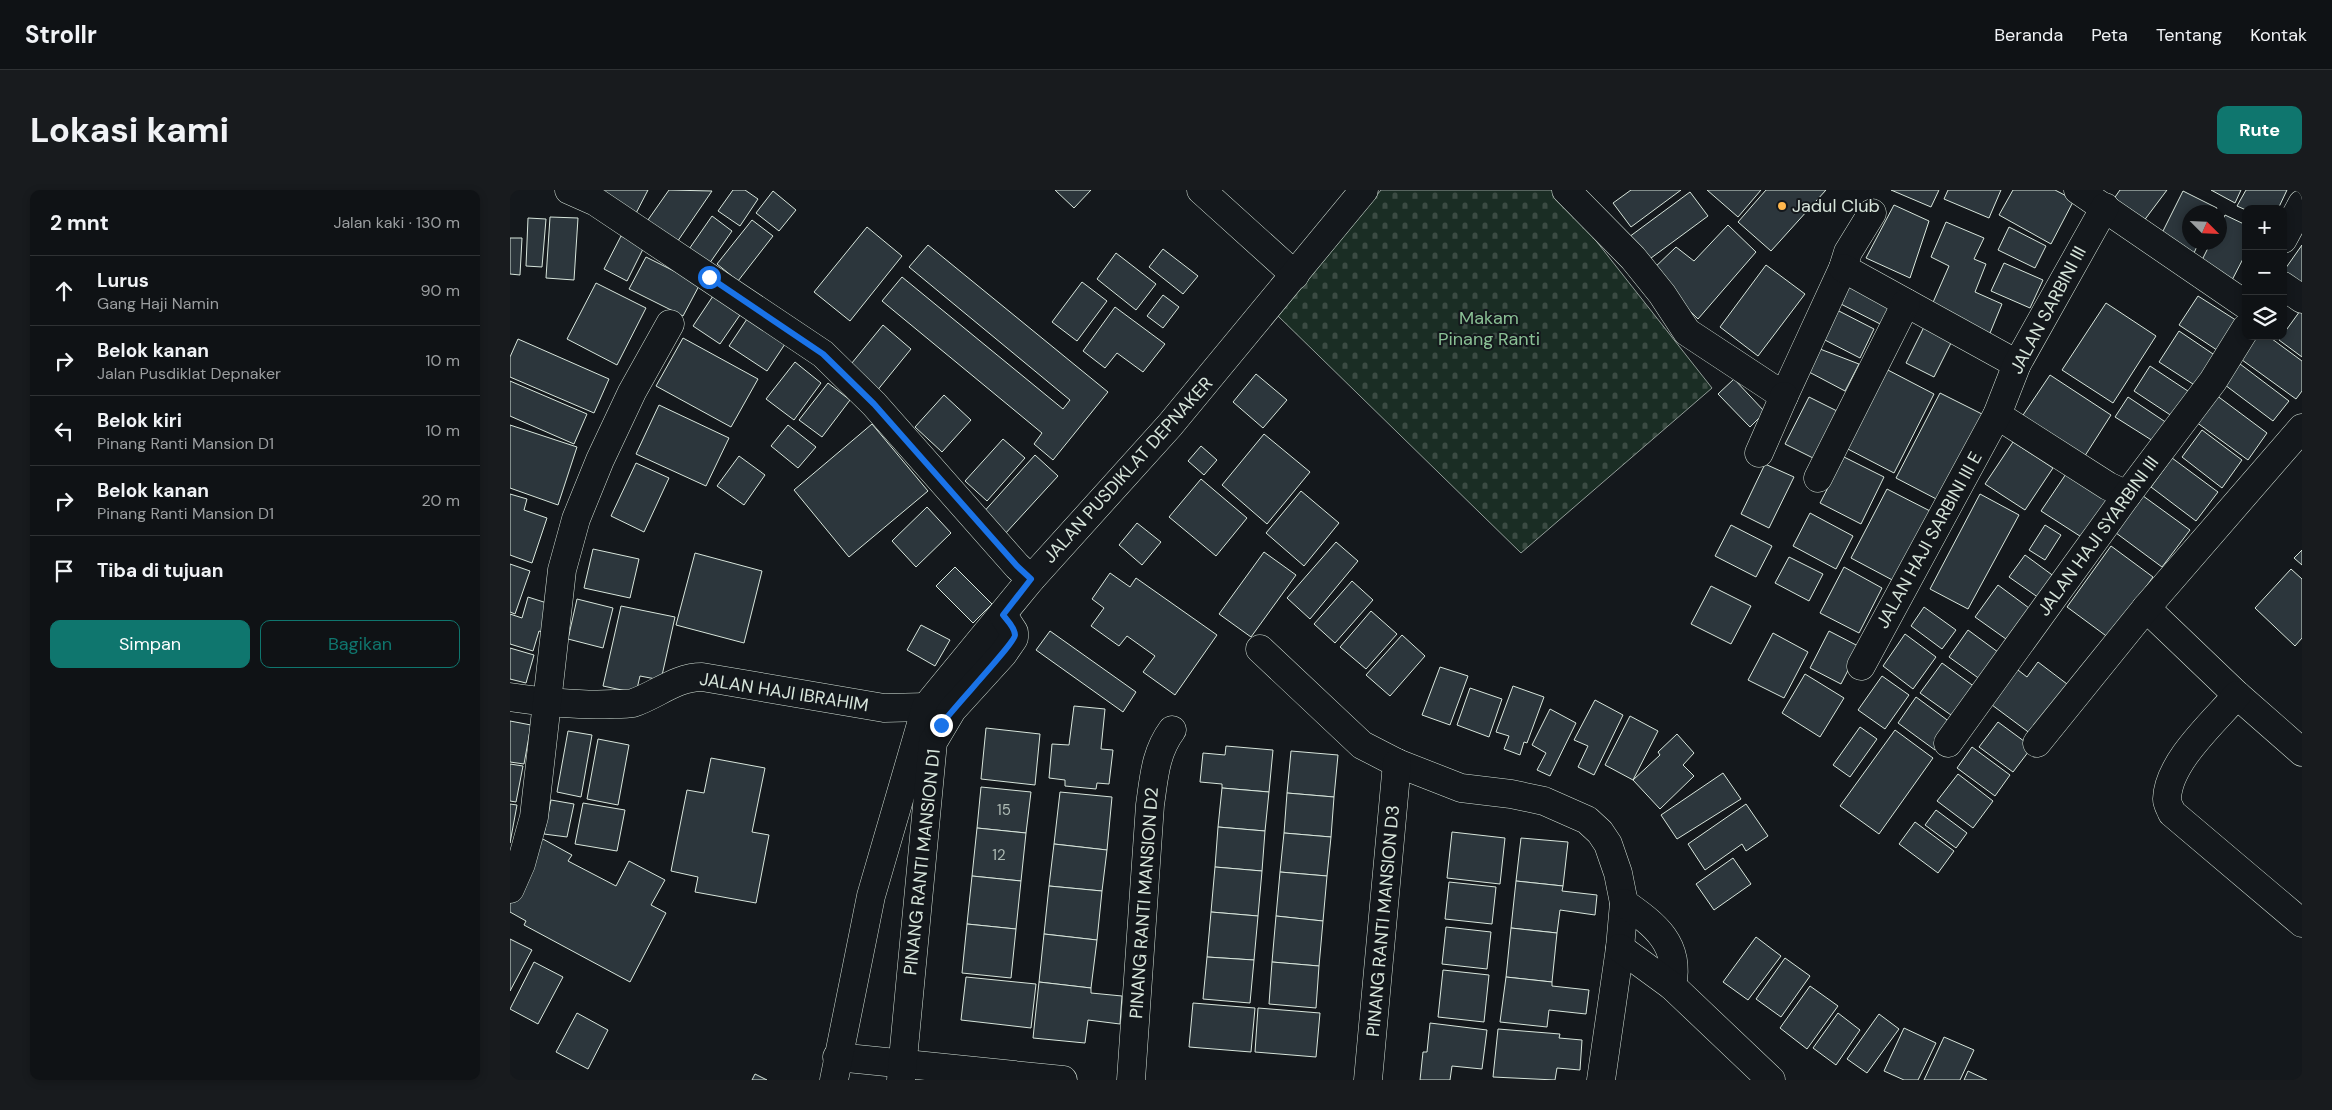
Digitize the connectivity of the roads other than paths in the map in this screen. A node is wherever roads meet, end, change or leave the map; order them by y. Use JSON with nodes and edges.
{"nodes":[{"id":1,"x":569,"y":190,"type":"edge"},
{"id":2,"x":1201,"y":190,"type":"edge"},
{"id":3,"x":1364,"y":190,"type":"edge"},
{"id":4,"x":2078,"y":190,"type":"edge"},
{"id":5,"x":1581,"y":194,"type":"edge"},
{"id":6,"x":2302,"y":204,"type":"edge"},
{"id":7,"x":2105,"y":207,"type":"junction"},
{"id":8,"x":1872,"y":213,"type":"dead end"},
{"id":9,"x":2287,"y":232,"type":"edge"},
{"id":10,"x":1843,"y":268,"type":"junction"},
{"id":11,"x":1294,"y":277,"type":"junction"},
{"id":12,"x":2287,"y":289,"type":"edge"},
{"id":13,"x":2302,"y":299,"type":"edge"},
{"id":14,"x":2242,"y":302,"type":"edge"},
{"id":15,"x":1906,"y":303,"type":"junction"},
{"id":16,"x":670,"y":324,"type":"dead end"},
{"id":17,"x":2242,"y":334,"type":"edge"},
{"id":18,"x":2017,"y":364,"type":"junction"},
{"id":19,"x":1784,"y":396,"type":"junction"},
{"id":20,"x":1997,"y":415,"type":"junction"},
{"id":21,"x":2302,"y":428,"type":"edge"},
{"id":22,"x":1759,"y":452,"type":"dead end"},
{"id":23,"x":1818,"y":478,"type":"dead end"},
{"id":24,"x":2127,"y":495,"type":"junction"},
{"id":25,"x":1031,"y":579,"type":"junction"},
{"id":26,"x":2146,"y":608,"type":"junction"},
{"id":27,"x":1003,"y":615,"type":"junction"},
{"id":28,"x":1260,"y":649,"type":"dead end"},
{"id":29,"x":1861,"y":666,"type":"dead end"},
{"id":30,"x":2237,"y":695,"type":"junction"},
{"id":31,"x":510,"y":698,"type":"edge"},
{"id":32,"x":548,"y":703,"type":"junction"},
{"id":33,"x":926,"y":707,"type":"junction"},
{"id":34,"x":884,"y":708,"type":"junction"},
{"id":35,"x":1172,"y":730,"type":"dead end"},
{"id":36,"x":1948,"y":743,"type":"dead end"},
{"id":37,"x":2037,"y":743,"type":"dead end"},
{"id":38,"x":914,"y":745,"type":"junction"},
{"id":39,"x":2302,"y":752,"type":"edge"},
{"id":40,"x":1397,"y":763,"type":"junction"},
{"id":41,"x":510,"y":889,"type":"edge"},
{"id":42,"x":1624,"y":903,"type":"junction"},
{"id":43,"x":2302,"y":923,"type":"edge"},
{"id":44,"x":1620,"y":948,"type":"junction"},
{"id":45,"x":1672,"y":986,"type":"junction"},
{"id":46,"x":836,"y":1069,"type":"edge"},
{"id":47,"x":902,"y":1072,"type":"edge"},
{"id":48,"x":1063,"y":1080,"type":"edge"},
{"id":49,"x":1130,"y":1080,"type":"edge"},
{"id":50,"x":1368,"y":1080,"type":"edge"},
{"id":51,"x":1601,"y":1080,"type":"edge"},
{"id":52,"x":1771,"y":1080,"type":"edge"}],
"edges":[{"from":1,"to":25,"type":"street"},
{"from":2,"to":11,"type":"street"},
{"from":3,"to":11,"type":"street","name":"JALAN PUSDIKLAT DEPNAKER"},
{"from":4,"to":7,"type":"street"},
{"from":5,"to":19,"type":"street"},
{"from":6,"to":9,"type":"street"},
{"from":7,"to":14,"type":"street"},
{"from":7,"to":18,"type":"street","name":"JALAN SARBINI III"},
{"from":8,"to":10,"type":"street"},
{"from":10,"to":15,"type":"street"},
{"from":10,"to":19,"type":"street"},
{"from":11,"to":25,"type":"street","name":"JALAN PUSDIKLAT DEPNAKER"},
{"from":12,"to":13,"type":"street"},
{"from":15,"to":18,"type":"street"},
{"from":15,"to":23,"type":"street"},
{"from":16,"to":32,"type":"street"},
{"from":17,"to":24,"type":"street","name":"JALAN HAJI SYARBINI III"},
{"from":18,"to":20,"type":"street","name":"JALAN SARBINI III"},
{"from":19,"to":22,"type":"street"},
{"from":20,"to":24,"type":"street"},
{"from":20,"to":29,"type":"street","name":"JALAN HAJI SARBINI III E"},
{"from":21,"to":26,"type":"street"},
{"from":24,"to":36,"type":"street","name":"JALAN HAJI SYARBINI III"},
{"from":25,"to":27,"type":"street","name":"JALAN PUSDIKLAT DEPNAKER"},
{"from":26,"to":30,"type":"street"},
{"from":26,"to":37,"type":"street"},
{"from":27,"to":33,"type":"street","name":"JALAN PUSDIKLAT DEPNAKER"},
{"from":27,"to":47,"type":"street","name":"PINANG RANTI MANSION D1"},
{"from":28,"to":40,"type":"street"},
{"from":30,"to":39,"type":"street"},
{"from":30,"to":43,"type":"street"},
{"from":31,"to":32,"type":"street","name":"JALAN HAJI IBRAHIM"},
{"from":32,"to":34,"type":"street","name":"JALAN HAJI IBRAHIM"},
{"from":32,"to":41,"type":"street"},
{"from":33,"to":34,"type":"street","name":"JALAN HAJI IBRAHIM"},
{"from":33,"to":38,"type":"street","name":"JALAN PUSDIKLAT DEPNAKER"},
{"from":34,"to":38,"type":"street","name":"JALAN HAJI IBRAHIM"},
{"from":35,"to":49,"type":"street","name":"PINANG RANTI MANSION D2"},
{"from":38,"to":46,"type":"street","name":"JALAN PUSDIKLAT DEPNAKER"},
{"from":40,"to":42,"type":"street"},
{"from":40,"to":50,"type":"street","name":"PINANG RANTI MANSION D3"},
{"from":42,"to":44,"type":"street"},
{"from":42,"to":45,"type":"street"},
{"from":44,"to":45,"type":"street"},
{"from":44,"to":51,"type":"street"},
{"from":45,"to":52,"type":"street"},
{"from":46,"to":47,"type":"street"},
{"from":47,"to":48,"type":"street"}]}
